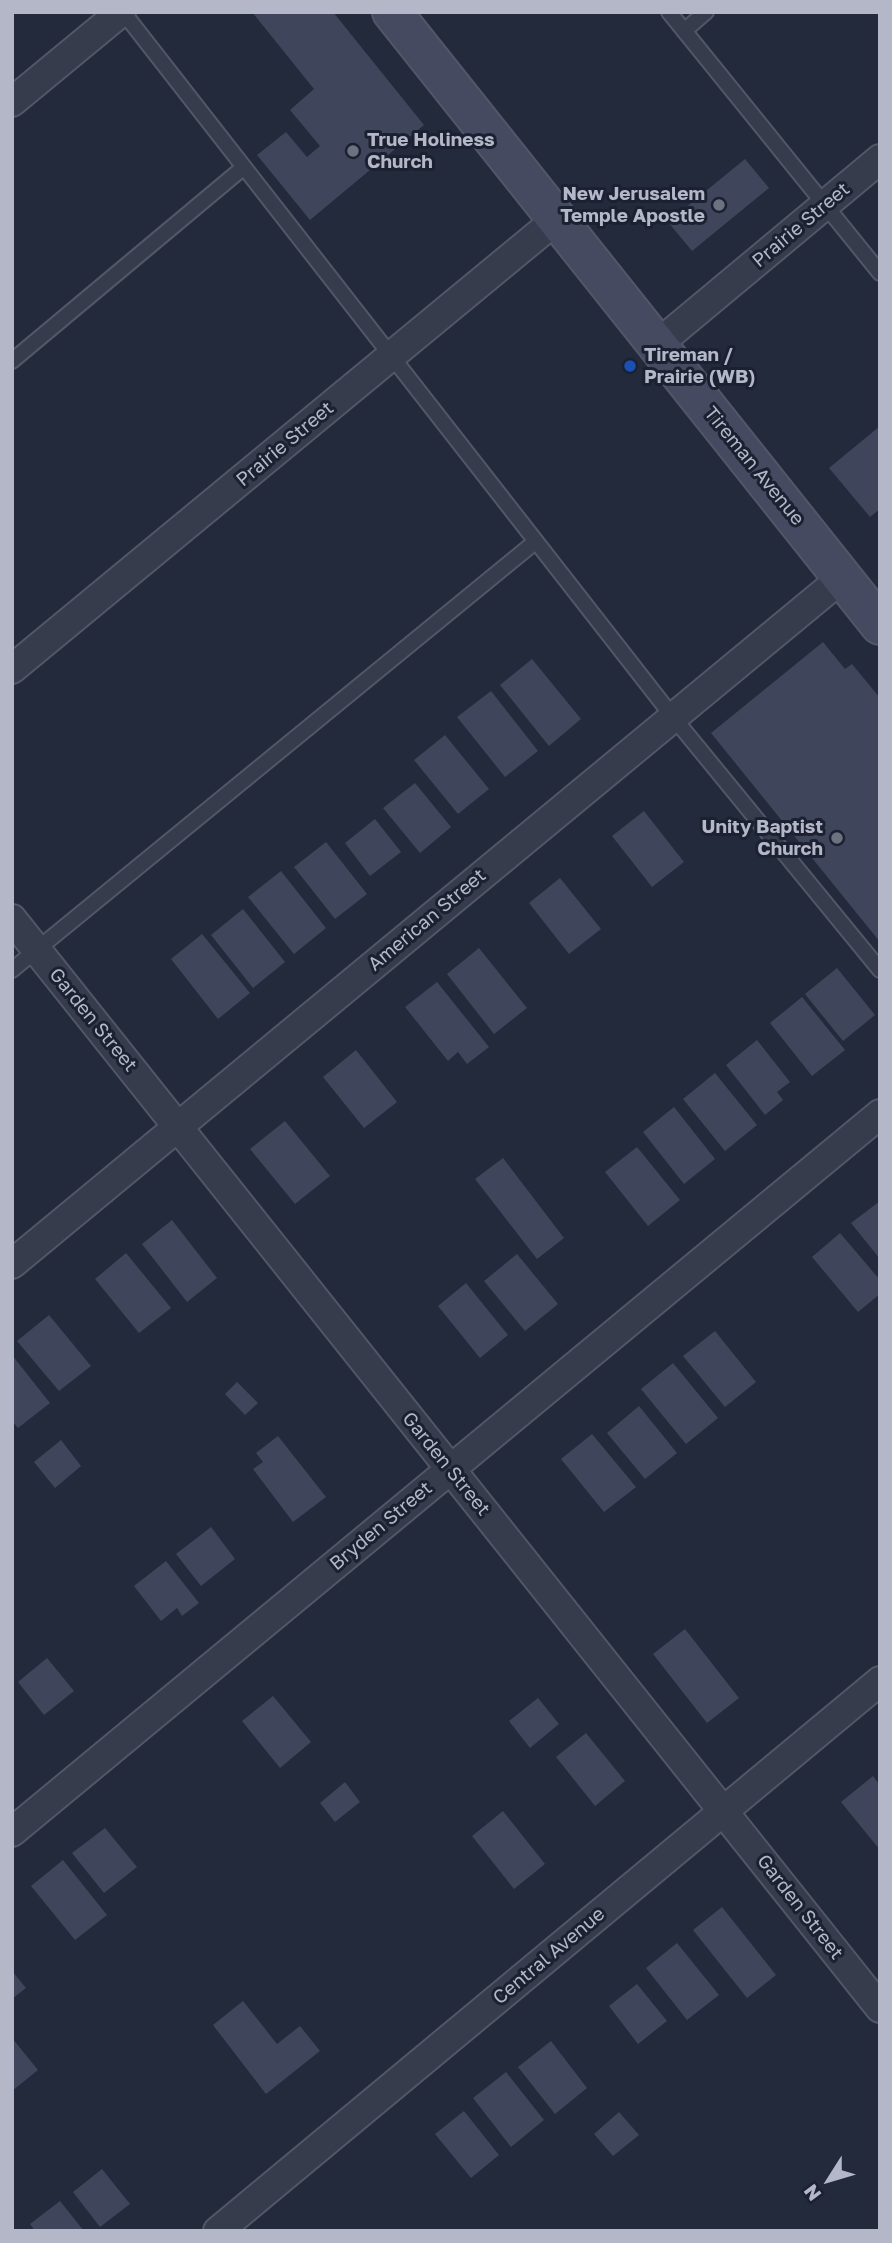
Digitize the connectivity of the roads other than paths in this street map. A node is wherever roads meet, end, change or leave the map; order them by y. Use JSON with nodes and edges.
{"nodes":[{"id":1,"x":122,"y":12,"type":"edge"},
{"id":2,"x":393,"y":12,"type":"edge"},
{"id":3,"x":669,"y":12,"type":"edge"},
{"id":4,"x":706,"y":12,"type":"edge"},
{"id":5,"x":684,"y":31,"type":"junction"},
{"id":6,"x":12,"y":102,"type":"edge"},
{"id":7,"x":880,"y":159,"type":"edge"},
{"id":8,"x":244,"y":167,"type":"junction"},
{"id":9,"x":825,"y":205,"type":"junction"},
{"id":10,"x":557,"y":219,"type":"junction"},
{"id":11,"x":880,"y":273,"type":"edge"},
{"id":12,"x":657,"y":344,"type":"junction"},
{"id":13,"x":391,"y":356,"type":"junction"},
{"id":14,"x":12,"y":361,"type":"edge"},
{"id":15,"x":535,"y":541,"type":"junction"},
{"id":16,"x":843,"y":577,"type":"junction"},
{"id":17,"x":880,"y":625,"type":"edge"},
{"id":18,"x":12,"y":669,"type":"edge"},
{"id":19,"x":673,"y":717,"type":"junction"},
{"id":20,"x":12,"y":919,"type":"edge"},
{"id":21,"x":37,"y":950,"type":"junction"},
{"id":22,"x":12,"y":970,"type":"edge"},
{"id":23,"x":880,"y":970,"type":"edge"},
{"id":24,"x":880,"y":1114,"type":"edge"},
{"id":25,"x":178,"y":1127,"type":"junction"},
{"id":26,"x":12,"y":1264,"type":"edge"},
{"id":27,"x":450,"y":1469,"type":"junction"},
{"id":28,"x":880,"y":1681,"type":"edge"},
{"id":29,"x":723,"y":1811,"type":"junction"},
{"id":30,"x":12,"y":1832,"type":"edge"},
{"id":31,"x":880,"y":2008,"type":"edge"},
{"id":32,"x":218,"y":2231,"type":"edge"}],
"edges":[{"from":1,"to":6,"type":"street"},
{"from":1,"to":8,"type":"lane"},
{"from":2,"to":10,"type":"street","name":"Tireman Avenue"},
{"from":3,"to":5,"type":"lane"},
{"from":4,"to":5,"type":"lane"},
{"from":5,"to":9,"type":"lane"},
{"from":7,"to":9,"type":"street","name":"Prairie Street"},
{"from":8,"to":13,"type":"lane"},
{"from":8,"to":14,"type":"lane"},
{"from":9,"to":11,"type":"lane"},
{"from":9,"to":12,"type":"street","name":"Prairie Street"},
{"from":10,"to":12,"type":"street","name":"Tireman Avenue"},
{"from":10,"to":13,"type":"street","name":"Prairie Street"},
{"from":12,"to":16,"type":"street","name":"Tireman Avenue"},
{"from":13,"to":15,"type":"lane"},
{"from":13,"to":18,"type":"street","name":"Prairie Street"},
{"from":15,"to":19,"type":"lane"},
{"from":15,"to":21,"type":"lane"},
{"from":16,"to":17,"type":"street","name":"Tireman Avenue"},
{"from":16,"to":19,"type":"street","name":"American Street"},
{"from":19,"to":23,"type":"lane"},
{"from":19,"to":25,"type":"street","name":"American Street"},
{"from":20,"to":21,"type":"street","name":"Garden Street"},
{"from":21,"to":22,"type":"lane"},
{"from":21,"to":25,"type":"street","name":"Garden Street"},
{"from":24,"to":27,"type":"street","name":"Bryden Street"},
{"from":25,"to":26,"type":"street","name":"American Street"},
{"from":25,"to":27,"type":"street","name":"Garden Street"},
{"from":27,"to":29,"type":"street","name":"Garden Street"},
{"from":27,"to":30,"type":"street","name":"Bryden Street"},
{"from":28,"to":29,"type":"street","name":"Central Avenue"},
{"from":29,"to":31,"type":"street","name":"Garden Street"},
{"from":29,"to":32,"type":"street","name":"Central Avenue"}]}
